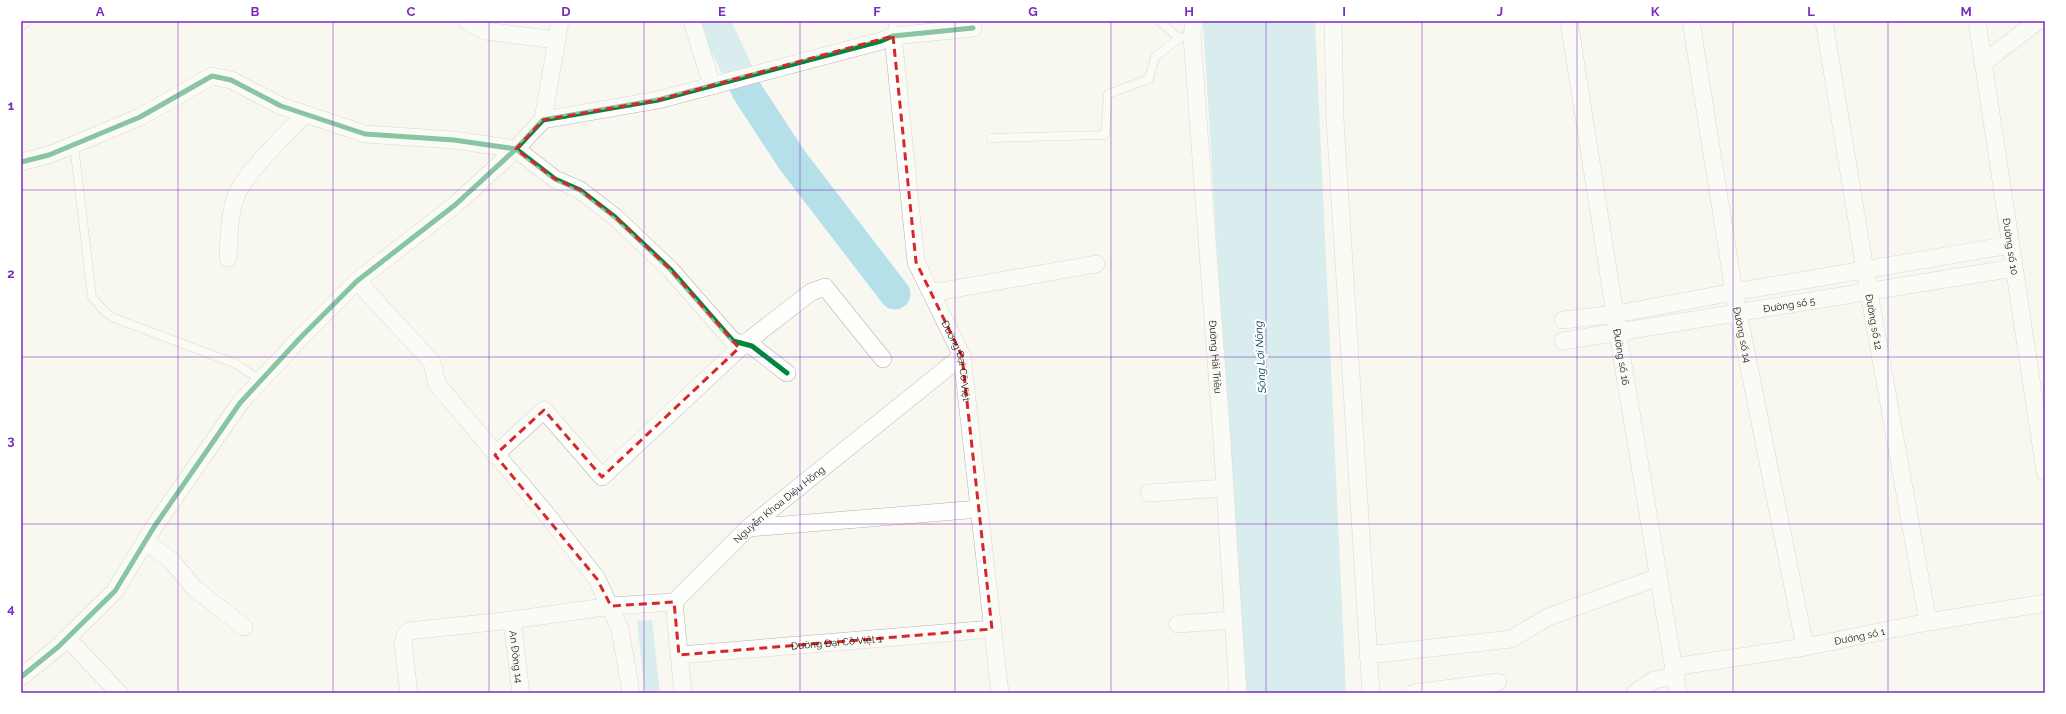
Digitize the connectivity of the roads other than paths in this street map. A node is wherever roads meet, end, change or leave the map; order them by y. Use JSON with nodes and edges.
{"nodes":[{"id":1,"x":28,"y":21,"type":"edge"},
{"id":2,"x":467,"y":21,"type":"edge"},
{"id":3,"x":560,"y":21,"type":"edge"},
{"id":4,"x":692,"y":21,"type":"edge"},
{"id":5,"x":1159,"y":21,"type":"edge"},
{"id":6,"x":1333,"y":21,"type":"edge"},
{"id":7,"x":1570,"y":21,"type":"edge"},
{"id":8,"x":1691,"y":21,"type":"edge"},
{"id":9,"x":1824,"y":21,"type":"edge"},
{"id":10,"x":1977,"y":21,"type":"edge"},
{"id":11,"x":2038,"y":21,"type":"edge"},
{"id":12,"x":21,"y":26,"type":"edge"},
{"id":13,"x":973,"y":28,"type":"dead end"},
{"id":14,"x":893,"y":29,"type":"edge"},
{"id":15,"x":1188,"y":32,"type":"edge"},
{"id":16,"x":556,"y":40,"type":"junction"},
{"id":17,"x":1983,"y":63,"type":"junction"},
{"id":18,"x":718,"y":84,"type":"junction"},
{"id":19,"x":304,"y":114,"type":"junction"},
{"id":20,"x":543,"y":120,"type":"junction"},
{"id":21,"x":991,"y":138,"type":"dead end"},
{"id":22,"x":74,"y":145,"type":"junction"},
{"id":23,"x":516,"y":149,"type":"junction"},
{"id":24,"x":21,"y":162,"type":"edge"},
{"id":25,"x":2010,"y":245,"type":"junction"},
{"id":26,"x":228,"y":258,"type":"dead end"},
{"id":27,"x":1096,"y":264,"type":"dead end"},
{"id":28,"x":2014,"y":268,"type":"junction"},
{"id":29,"x":1865,"y":270,"type":"junction"},
{"id":30,"x":357,"y":281,"type":"junction"},
{"id":31,"x":1869,"y":291,"type":"junction"},
{"id":32,"x":1734,"y":292,"type":"junction"},
{"id":33,"x":931,"y":293,"type":"junction"},
{"id":34,"x":1738,"y":313,"type":"junction"},
{"id":35,"x":1616,"y":314,"type":"junction"},
{"id":36,"x":1563,"y":320,"type":"dead end"},
{"id":37,"x":1618,"y":334,"type":"junction"},
{"id":38,"x":1564,"y":341,"type":"dead end"},
{"id":39,"x":744,"y":344,"type":"junction"},
{"id":40,"x":962,"y":356,"type":"junction"},
{"id":41,"x":884,"y":359,"type":"dead end"},
{"id":42,"x":787,"y":373,"type":"dead end"},
{"id":43,"x":261,"y":380,"type":"junction"},
{"id":44,"x":495,"y":455,"type":"junction"},
{"id":45,"x":2044,"y":466,"type":"edge"},
{"id":46,"x":1224,"y":488,"type":"junction"},
{"id":47,"x":1149,"y":493,"type":"dead end"},
{"id":48,"x":979,"y":509,"type":"junction"},
{"id":49,"x":748,"y":528,"type":"junction"},
{"id":50,"x":144,"y":542,"type":"junction"},
{"id":51,"x":1658,"y":577,"type":"junction"},
{"id":52,"x":674,"y":602,"type":"junction"},
{"id":53,"x":2045,"y":603,"type":"edge"},
{"id":54,"x":611,"y":606,"type":"junction"},
{"id":55,"x":512,"y":620,"type":"junction"},
{"id":56,"x":1233,"y":620,"type":"junction"},
{"id":57,"x":1928,"y":622,"type":"junction"},
{"id":58,"x":1178,"y":624,"type":"dead end"},
{"id":59,"x":244,"y":627,"type":"dead end"},
{"id":60,"x":992,"y":628,"type":"junction"},
{"id":61,"x":67,"y":638,"type":"junction"},
{"id":62,"x":1805,"y":647,"type":"junction"},
{"id":63,"x":680,"y":655,"type":"junction"},
{"id":64,"x":1368,"y":655,"type":"junction"},
{"id":65,"x":1674,"y":671,"type":"junction"},
{"id":66,"x":21,"y":677,"type":"edge"},
{"id":67,"x":1498,"y":682,"type":"dead end"},
{"id":68,"x":119,"y":693,"type":"edge"},
{"id":69,"x":409,"y":693,"type":"edge"},
{"id":70,"x":521,"y":693,"type":"edge"},
{"id":71,"x":631,"y":693,"type":"edge"},
{"id":72,"x":683,"y":693,"type":"edge"},
{"id":73,"x":1000,"y":693,"type":"edge"},
{"id":74,"x":1238,"y":693,"type":"edge"},
{"id":75,"x":1371,"y":693,"type":"edge"},
{"id":76,"x":1414,"y":693,"type":"edge"},
{"id":77,"x":1635,"y":693,"type":"edge"},
{"id":78,"x":1678,"y":693,"type":"edge"}],
"edges":[{"from":1,"to":12,"type":"lane"},
{"from":2,"to":16,"type":"street"},
{"from":3,"to":16,"type":"street"},
{"from":4,"to":18,"type":"street"},
{"from":5,"to":15,"type":"lane"},
{"from":6,"to":64,"type":"street"},
{"from":7,"to":35,"type":"street","name":"Đường số 16"},
{"from":8,"to":32,"type":"street","name":"Đường số 14"},
{"from":9,"to":29,"type":"street","name":"Đường số 12"},
{"from":10,"to":17,"type":"street","name":"Đường số 10"},
{"from":11,"to":17,"type":"street"},
{"from":13,"to":14,"type":"street"},
{"from":14,"to":18,"type":"street"},
{"from":14,"to":33,"type":"street","name":"Đường Đại Cồ Việt"},
{"from":15,"to":21,"type":"lane"},
{"from":15,"to":46,"type":"street","name":"Đường Hải Triều"},
{"from":16,"to":20,"type":"street"},
{"from":17,"to":25,"type":"street","name":"Đường số 10"},
{"from":18,"to":20,"type":"street"},
{"from":19,"to":22,"type":"street"},
{"from":19,"to":23,"type":"street"},
{"from":19,"to":26,"type":"street"},
{"from":20,"to":23,"type":"street"},
{"from":22,"to":24,"type":"street"},
{"from":22,"to":43,"type":"lane"},
{"from":23,"to":30,"type":"street"},
{"from":23,"to":39,"type":"street"},
{"from":25,"to":28,"type":"street","name":"Đường số 10"},
{"from":25,"to":29,"type":"street"},
{"from":27,"to":33,"type":"street"},
{"from":28,"to":31,"type":"street","name":"Đường số 5"},
{"from":28,"to":45,"type":"street","name":"Đường số 10"},
{"from":29,"to":31,"type":"street","name":"Đường số 12"},
{"from":29,"to":32,"type":"street"},
{"from":30,"to":43,"type":"street"},
{"from":30,"to":44,"type":"street"},
{"from":31,"to":34,"type":"street","name":"Đường số 5"},
{"from":31,"to":57,"type":"street","name":"Đường số 12"},
{"from":32,"to":34,"type":"street","name":"Đường số 14"},
{"from":32,"to":35,"type":"street"},
{"from":33,"to":40,"type":"street","name":"Đường Đại Cồ Việt"},
{"from":34,"to":37,"type":"street","name":"Đường số 5"},
{"from":34,"to":62,"type":"street","name":"Đường số 14"},
{"from":35,"to":36,"type":"street"},
{"from":35,"to":37,"type":"street","name":"Đường số 16"},
{"from":37,"to":38,"type":"street","name":"Đường số 5"},
{"from":37,"to":51,"type":"street","name":"Đường số 16"},
{"from":39,"to":41,"type":"street"},
{"from":39,"to":42,"type":"street"},
{"from":39,"to":44,"type":"street"},
{"from":40,"to":48,"type":"street","name":"Đường Đại Cồ Việt"},
{"from":40,"to":49,"type":"street","name":"Nguyễn Khoa Diệu Hồng"},
{"from":43,"to":50,"type":"street"},
{"from":44,"to":54,"type":"street"},
{"from":46,"to":47,"type":"street"},
{"from":46,"to":56,"type":"street","name":"Đường Hải Triều"},
{"from":48,"to":49,"type":"street"},
{"from":48,"to":60,"type":"street","name":"Đường Đại Cồ Việt"},
{"from":49,"to":52,"type":"street","name":"Nguyễn Khoa Diệu Hồng"},
{"from":50,"to":59,"type":"street"},
{"from":50,"to":61,"type":"street"},
{"from":51,"to":64,"type":"street"},
{"from":51,"to":65,"type":"street","name":"Đường số 16"},
{"from":52,"to":54,"type":"street"},
{"from":52,"to":63,"type":"street"},
{"from":53,"to":57,"type":"street","name":"Đường số 1"},
{"from":54,"to":55,"type":"street"},
{"from":54,"to":71,"type":"street"},
{"from":55,"to":69,"type":"street"},
{"from":55,"to":70,"type":"street","name":"An Đông 14"},
{"from":56,"to":58,"type":"street"},
{"from":56,"to":74,"type":"street","name":"Đường Hải Triều"},
{"from":57,"to":62,"type":"street","name":"Đường số 1"},
{"from":60,"to":63,"type":"street","name":"Đường Đại Cồ Việt 1"},
{"from":60,"to":73,"type":"street","name":"Đường Đại Cồ Việt"},
{"from":61,"to":66,"type":"street"},
{"from":61,"to":68,"type":"street"},
{"from":62,"to":65,"type":"street","name":"Đường số 1"},
{"from":63,"to":72,"type":"street"},
{"from":64,"to":75,"type":"street"},
{"from":65,"to":77,"type":"street","name":"Đường số 1"},
{"from":65,"to":78,"type":"street","name":"Đường số 16"},
{"from":67,"to":76,"type":"street"}]}
